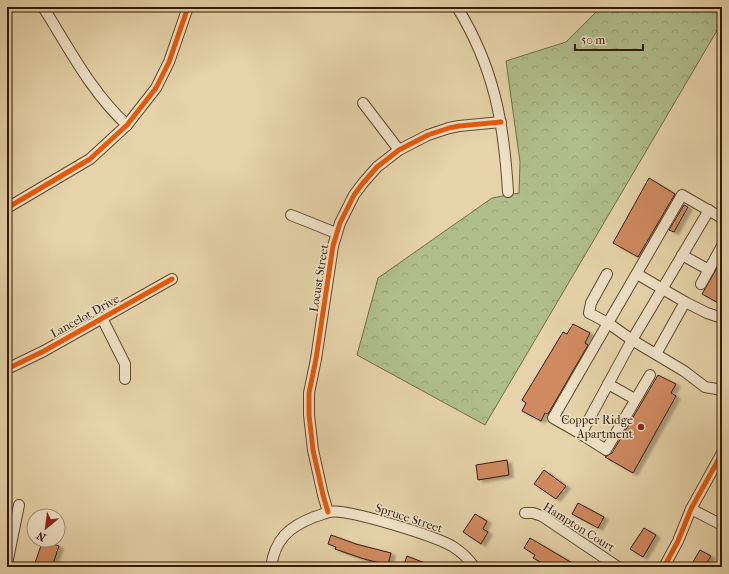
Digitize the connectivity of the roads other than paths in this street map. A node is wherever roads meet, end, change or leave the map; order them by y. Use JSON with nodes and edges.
{"nodes":[{"id":1,"x":43,"y":7,"type":"edge"},
{"id":2,"x":188,"y":7,"type":"edge"},
{"id":3,"x":457,"y":7,"type":"edge"},
{"id":4,"x":363,"y":103,"type":"dead end"},
{"id":5,"x":501,"y":122,"type":"junction"},
{"id":6,"x":127,"y":126,"type":"junction"},
{"id":7,"x":399,"y":150,"type":"junction"},
{"id":8,"x":508,"y":192,"type":"dead end"},
{"id":9,"x":7,"y":208,"type":"edge"},
{"id":10,"x":709,"y":210,"type":"junction"},
{"id":11,"x":291,"y":215,"type":"dead end"},
{"id":12,"x":722,"y":218,"type":"edge"},
{"id":13,"x":336,"y":233,"type":"junction"},
{"id":14,"x":722,"y":246,"type":"edge"},
{"id":15,"x":682,"y":255,"type":"junction"},
{"id":16,"x":709,"y":270,"type":"junction"},
{"id":17,"x":607,"y":274,"type":"dead end"},
{"id":18,"x":637,"y":274,"type":"junction"},
{"id":19,"x":172,"y":279,"type":"dead end"},
{"id":20,"x":701,"y":284,"type":"dead end"},
{"id":21,"x":663,"y":288,"type":"junction"},
{"id":22,"x":685,"y":302,"type":"junction"},
{"id":23,"x":102,"y":318,"type":"junction"},
{"id":24,"x":722,"y":318,"type":"edge"},
{"id":25,"x":608,"y":323,"type":"junction"},
{"id":26,"x":632,"y":340,"type":"junction"},
{"id":27,"x":656,"y":354,"type":"junction"},
{"id":28,"x":7,"y":369,"type":"edge"},
{"id":29,"x":650,"y":374,"type":"dead end"},
{"id":30,"x":125,"y":379,"type":"dead end"},
{"id":31,"x":608,"y":384,"type":"junction"},
{"id":32,"x":722,"y":390,"type":"edge"},
{"id":33,"x":635,"y":399,"type":"junction"},
{"id":34,"x":581,"y":434,"type":"junction"},
{"id":35,"x":722,"y":453,"type":"edge"},
{"id":36,"x":19,"y":505,"type":"dead end"},
{"id":37,"x":691,"y":509,"type":"junction"},
{"id":38,"x":328,"y":512,"type":"junction"},
{"id":39,"x":525,"y":513,"type":"dead end"},
{"id":40,"x":722,"y":525,"type":"edge"},
{"id":41,"x":7,"y":564,"type":"edge"},
{"id":42,"x":271,"y":567,"type":"edge"},
{"id":43,"x":474,"y":567,"type":"edge"},
{"id":44,"x":618,"y":567,"type":"edge"},
{"id":45,"x":664,"y":567,"type":"edge"}],
"edges":[{"from":1,"to":6,"type":"street"},
{"from":2,"to":6,"type":"street"},
{"from":3,"to":5,"type":"street"},
{"from":4,"to":7,"type":"street"},
{"from":5,"to":7,"type":"street","name":"Locust Street"},
{"from":5,"to":8,"type":"street"},
{"from":6,"to":9,"type":"street"},
{"from":7,"to":13,"type":"street","name":"Locust Street"},
{"from":10,"to":12,"type":"street"},
{"from":10,"to":15,"type":"street"},
{"from":10,"to":18,"type":"street"},
{"from":11,"to":13,"type":"street","name":"Locust Street"},
{"from":13,"to":38,"type":"street","name":"Locust Street"},
{"from":14,"to":16,"type":"street"},
{"from":15,"to":16,"type":"street"},
{"from":15,"to":21,"type":"street"},
{"from":16,"to":20,"type":"street"},
{"from":17,"to":25,"type":"street"},
{"from":18,"to":21,"type":"street"},
{"from":18,"to":25,"type":"street"},
{"from":19,"to":23,"type":"street","name":"Lancelot Drive"},
{"from":21,"to":22,"type":"street"},
{"from":21,"to":26,"type":"street"},
{"from":22,"to":24,"type":"street"},
{"from":22,"to":27,"type":"street"},
{"from":23,"to":28,"type":"street","name":"Lancelot Drive"},
{"from":23,"to":30,"type":"street"},
{"from":25,"to":26,"type":"street"},
{"from":25,"to":34,"type":"street"},
{"from":26,"to":27,"type":"street"},
{"from":26,"to":31,"type":"street"},
{"from":27,"to":32,"type":"street"},
{"from":29,"to":33,"type":"street"},
{"from":31,"to":33,"type":"street"},
{"from":31,"to":34,"type":"street"},
{"from":33,"to":34,"type":"street"},
{"from":35,"to":37,"type":"street"},
{"from":36,"to":41,"type":"street"},
{"from":37,"to":40,"type":"street"},
{"from":37,"to":45,"type":"street"},
{"from":38,"to":42,"type":"street"},
{"from":38,"to":43,"type":"street","name":"Spruce Street"},
{"from":39,"to":44,"type":"street","name":"Hampton Court"}]}
